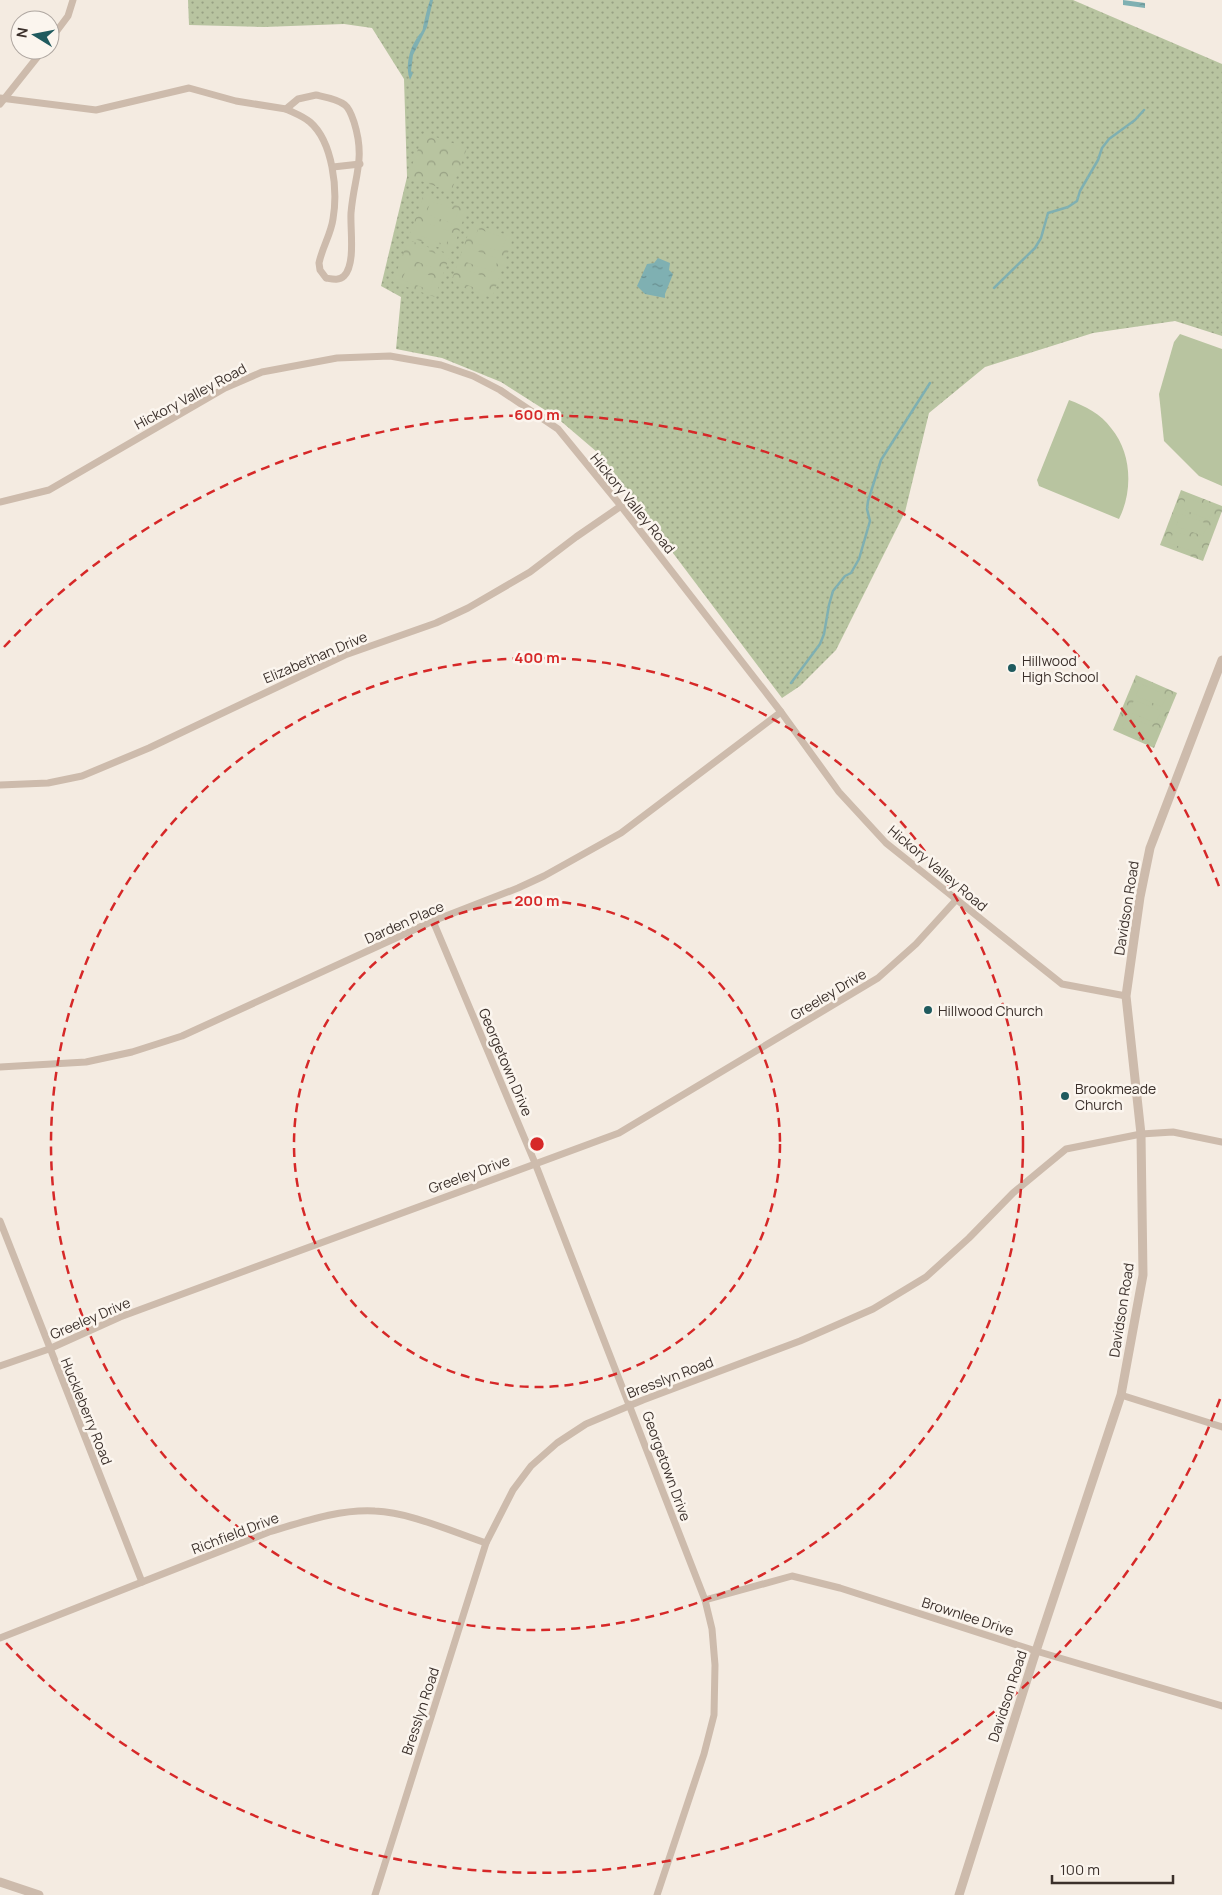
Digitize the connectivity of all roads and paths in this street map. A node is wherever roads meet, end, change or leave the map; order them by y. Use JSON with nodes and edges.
{"nodes":[{"id":1,"x":74,"y":0,"type":"edge"},
{"id":2,"x":60,"y":27,"type":"edge"},
{"id":3,"x":34,"y":60,"type":"edge"},
{"id":4,"x":2,"y":100,"type":"edge"},
{"id":5,"x":286,"y":109,"type":"junction"},
{"id":6,"x":360,"y":164,"type":"junction"},
{"id":7,"x":332,"y":167,"type":"junction"},
{"id":8,"x":0,"y":502,"type":"edge"},
{"id":9,"x":621,"y":506,"type":"junction"},
{"id":10,"x":1222,"y":660,"type":"edge"},
{"id":11,"x":781,"y":712,"type":"junction"},
{"id":12,"x":0,"y":785,"type":"edge"},
{"id":13,"x":956,"y":900,"type":"junction"},
{"id":14,"x":433,"y":921,"type":"junction"},
{"id":15,"x":1126,"y":996,"type":"junction"},
{"id":16,"x":0,"y":1066,"type":"edge"},
{"id":17,"x":1141,"y":1134,"type":"junction"},
{"id":18,"x":1222,"y":1142,"type":"edge"},
{"id":19,"x":535,"y":1163,"type":"junction"},
{"id":20,"x":0,"y":1221,"type":"edge"},
{"id":21,"x":49,"y":1348,"type":"junction"},
{"id":22,"x":0,"y":1366,"type":"edge"},
{"id":23,"x":1121,"y":1395,"type":"junction"},
{"id":24,"x":631,"y":1406,"type":"junction"},
{"id":25,"x":1222,"y":1427,"type":"edge"},
{"id":26,"x":486,"y":1543,"type":"junction"},
{"id":27,"x":142,"y":1582,"type":"junction"},
{"id":28,"x":705,"y":1600,"type":"junction"},
{"id":29,"x":0,"y":1638,"type":"edge"},
{"id":30,"x":1036,"y":1651,"type":"junction"},
{"id":31,"x":1222,"y":1706,"type":"edge"},
{"id":32,"x":0,"y":1882,"type":"edge"},
{"id":33,"x":39,"y":1895,"type":"edge"},
{"id":34,"x":375,"y":1895,"type":"edge"},
{"id":35,"x":657,"y":1895,"type":"edge"},
{"id":36,"x":959,"y":1895,"type":"edge"}],
"edges":[{"from":1,"to":2,"type":"street"},
{"from":3,"to":4,"type":"street"},
{"from":4,"to":5,"type":"street"},
{"from":5,"to":6,"type":"street"},
{"from":5,"to":7,"type":"street"},
{"from":6,"to":7,"type":"street"},
{"from":6,"to":7,"type":"street"},
{"from":8,"to":9,"type":"street","name":"Hickory Valley Road"},
{"from":9,"to":11,"type":"street","name":"Hickory Valley Road"},
{"from":9,"to":12,"type":"street","name":"Elizabethan Drive"},
{"from":10,"to":15,"type":"street","name":"Davidson Road"},
{"from":11,"to":13,"type":"street","name":"Hickory Valley Road"},
{"from":11,"to":14,"type":"street","name":"Darden Place"},
{"from":13,"to":15,"type":"street","name":"Hickory Valley Road"},
{"from":13,"to":19,"type":"street","name":"Greeley Drive"},
{"from":14,"to":16,"type":"street","name":"Darden Place"},
{"from":14,"to":19,"type":"street","name":"Georgetown Drive"},
{"from":15,"to":17,"type":"street","name":"Davidson Road"},
{"from":17,"to":18,"type":"street","name":"Bresslyn Road"},
{"from":17,"to":23,"type":"street","name":"Davidson Road"},
{"from":17,"to":24,"type":"street","name":"Bresslyn Road"},
{"from":19,"to":21,"type":"street","name":"Greeley Drive"},
{"from":19,"to":24,"type":"street","name":"Georgetown Drive"},
{"from":20,"to":21,"type":"street","name":"Huckleberry Road"},
{"from":21,"to":22,"type":"street","name":"Greeley Drive"},
{"from":21,"to":27,"type":"street","name":"Huckleberry Road"},
{"from":23,"to":25,"type":"street"},
{"from":23,"to":30,"type":"street","name":"Davidson Road"},
{"from":24,"to":26,"type":"street","name":"Bresslyn Road"},
{"from":24,"to":28,"type":"street","name":"Georgetown Drive"},
{"from":26,"to":27,"type":"street","name":"Richfield Drive"},
{"from":26,"to":34,"type":"street","name":"Bresslyn Road"},
{"from":27,"to":29,"type":"street","name":"Richfield Drive"},
{"from":28,"to":30,"type":"street","name":"Brownlee Drive"},
{"from":28,"to":35,"type":"street","name":"Georgetown Drive"},
{"from":30,"to":31,"type":"street","name":"Brownlee Drive"},
{"from":30,"to":36,"type":"street","name":"Davidson Road"},
{"from":32,"to":33,"type":"street"}]}
